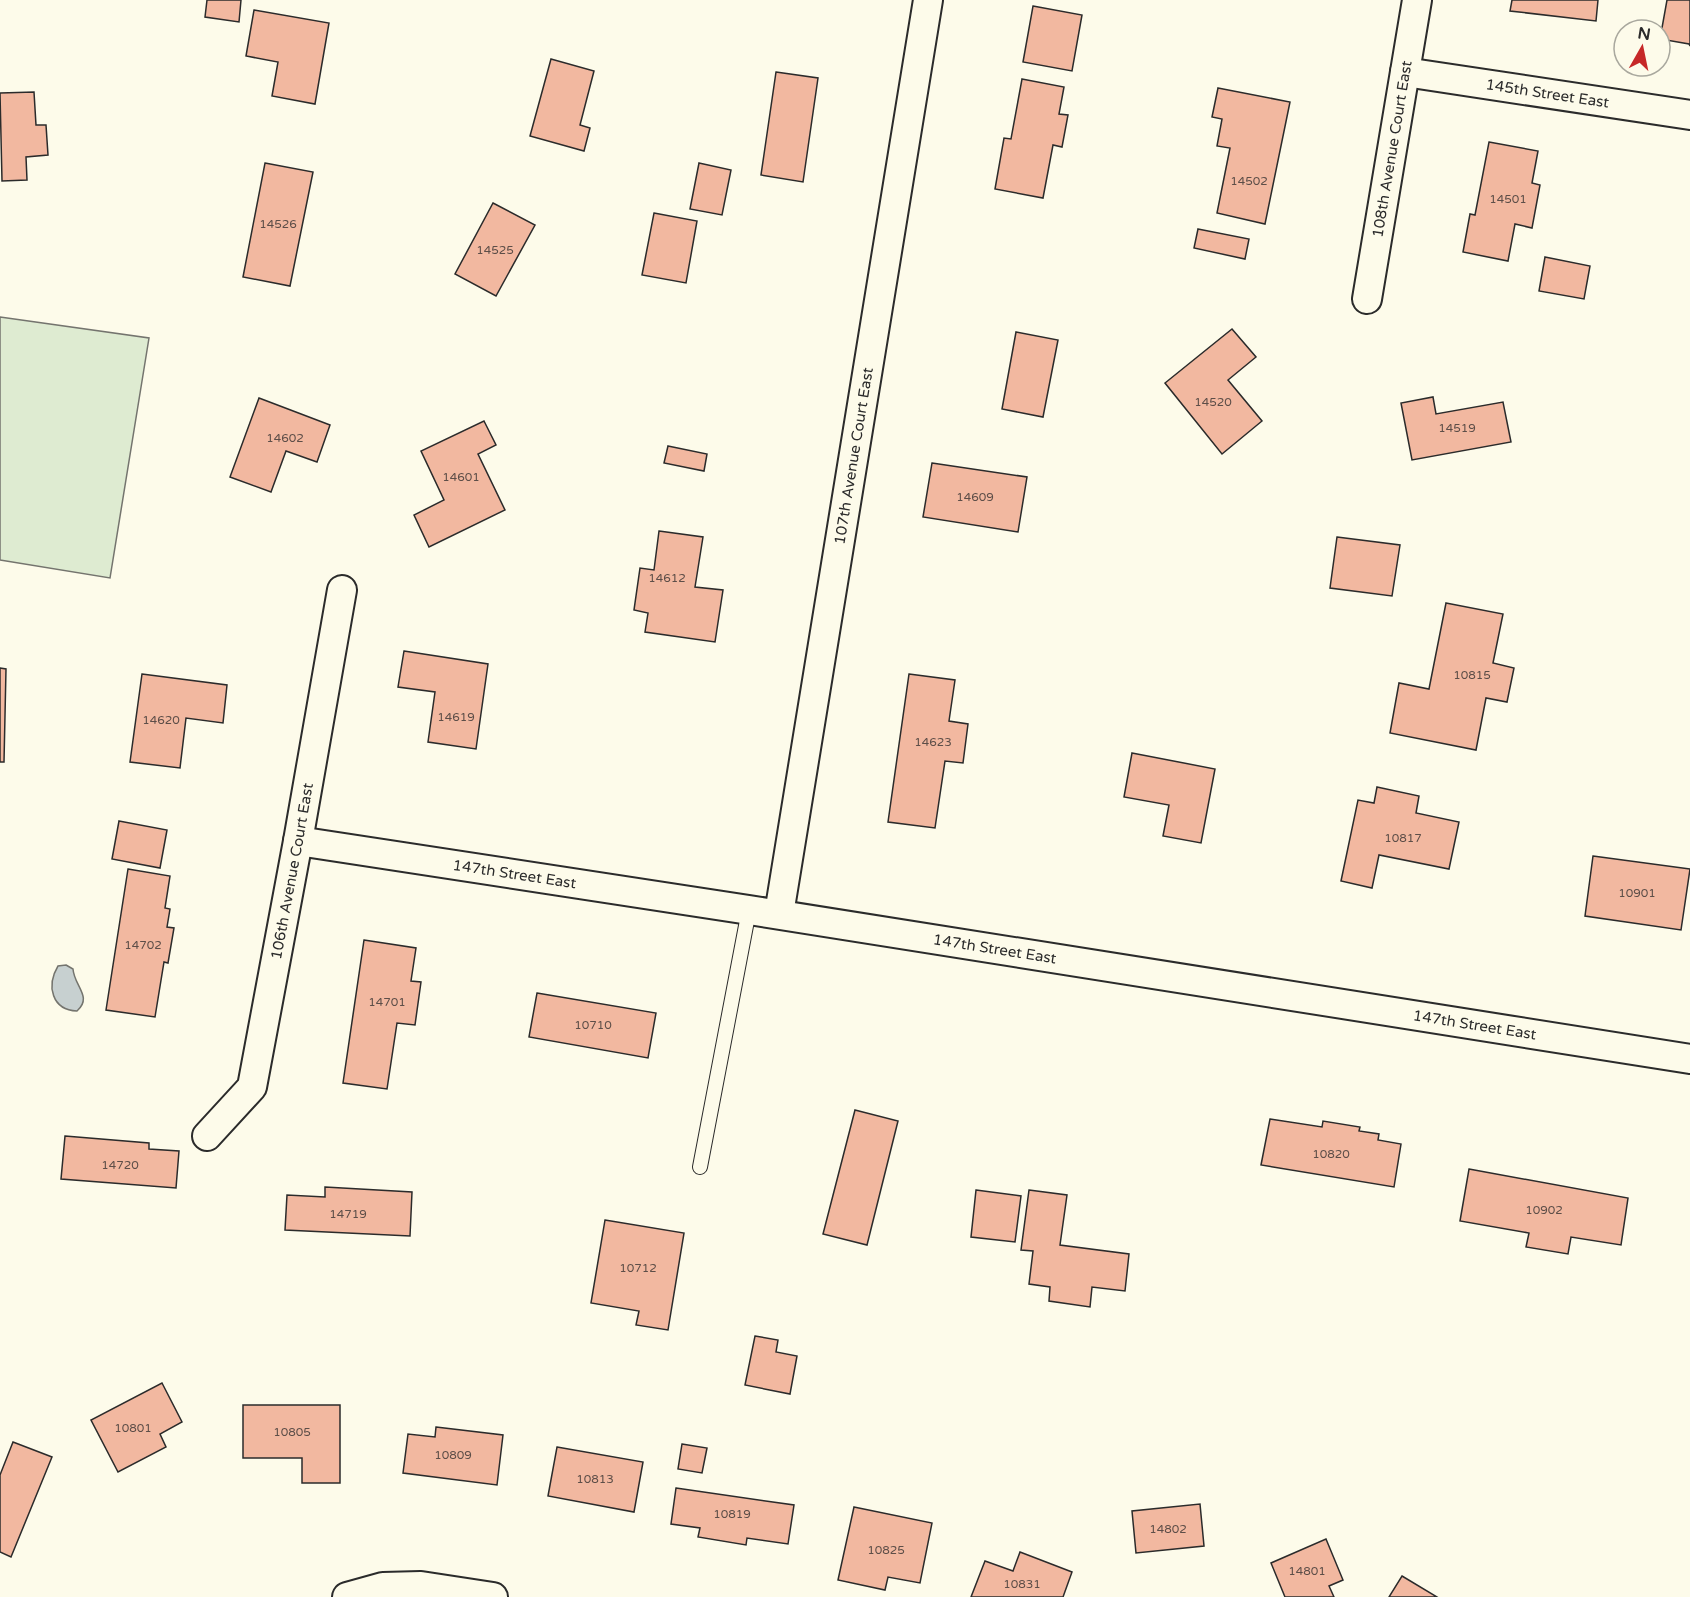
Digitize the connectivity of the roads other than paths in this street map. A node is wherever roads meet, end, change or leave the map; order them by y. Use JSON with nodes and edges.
{"nodes":[{"id":1,"x":928,"y":0,"type":"edge"},
{"id":2,"x":1417,"y":0,"type":"edge"},
{"id":3,"x":1405,"y":72,"type":"junction"},
{"id":4,"x":1690,"y":114,"type":"edge"},
{"id":5,"x":1367,"y":299,"type":"dead end"},
{"id":6,"x":342,"y":590,"type":"dead end"},
{"id":7,"x":298,"y":842,"type":"junction"},
{"id":8,"x":749,"y":910,"type":"junction"},
{"id":9,"x":779,"y":914,"type":"junction"},
{"id":10,"x":1690,"y":1059,"type":"edge"},
{"id":11,"x":207,"y":1136,"type":"dead end"},
{"id":12,"x":700,"y":1167,"type":"dead end"},
{"id":13,"x":347,"y":1597,"type":"edge"},
{"id":14,"x":493,"y":1597,"type":"edge"}],
"edges":[{"from":1,"to":9,"type":"street","name":"107th Avenue Court East"},
{"from":2,"to":3,"type":"street","name":"108th Avenue Court East"},
{"from":3,"to":4,"type":"street","name":"145th Street East"},
{"from":3,"to":5,"type":"street","name":"108th Avenue Court East"},
{"from":6,"to":7,"type":"street","name":"106th Avenue Court East"},
{"from":7,"to":8,"type":"street","name":"147th Street East"},
{"from":7,"to":11,"type":"street","name":"106th Avenue Court East"},
{"from":8,"to":9,"type":"street","name":"147th Street East"},
{"from":8,"to":12,"type":"lane"},
{"from":9,"to":10,"type":"street","name":"147th Street East"},
{"from":13,"to":14,"type":"street"}]}
